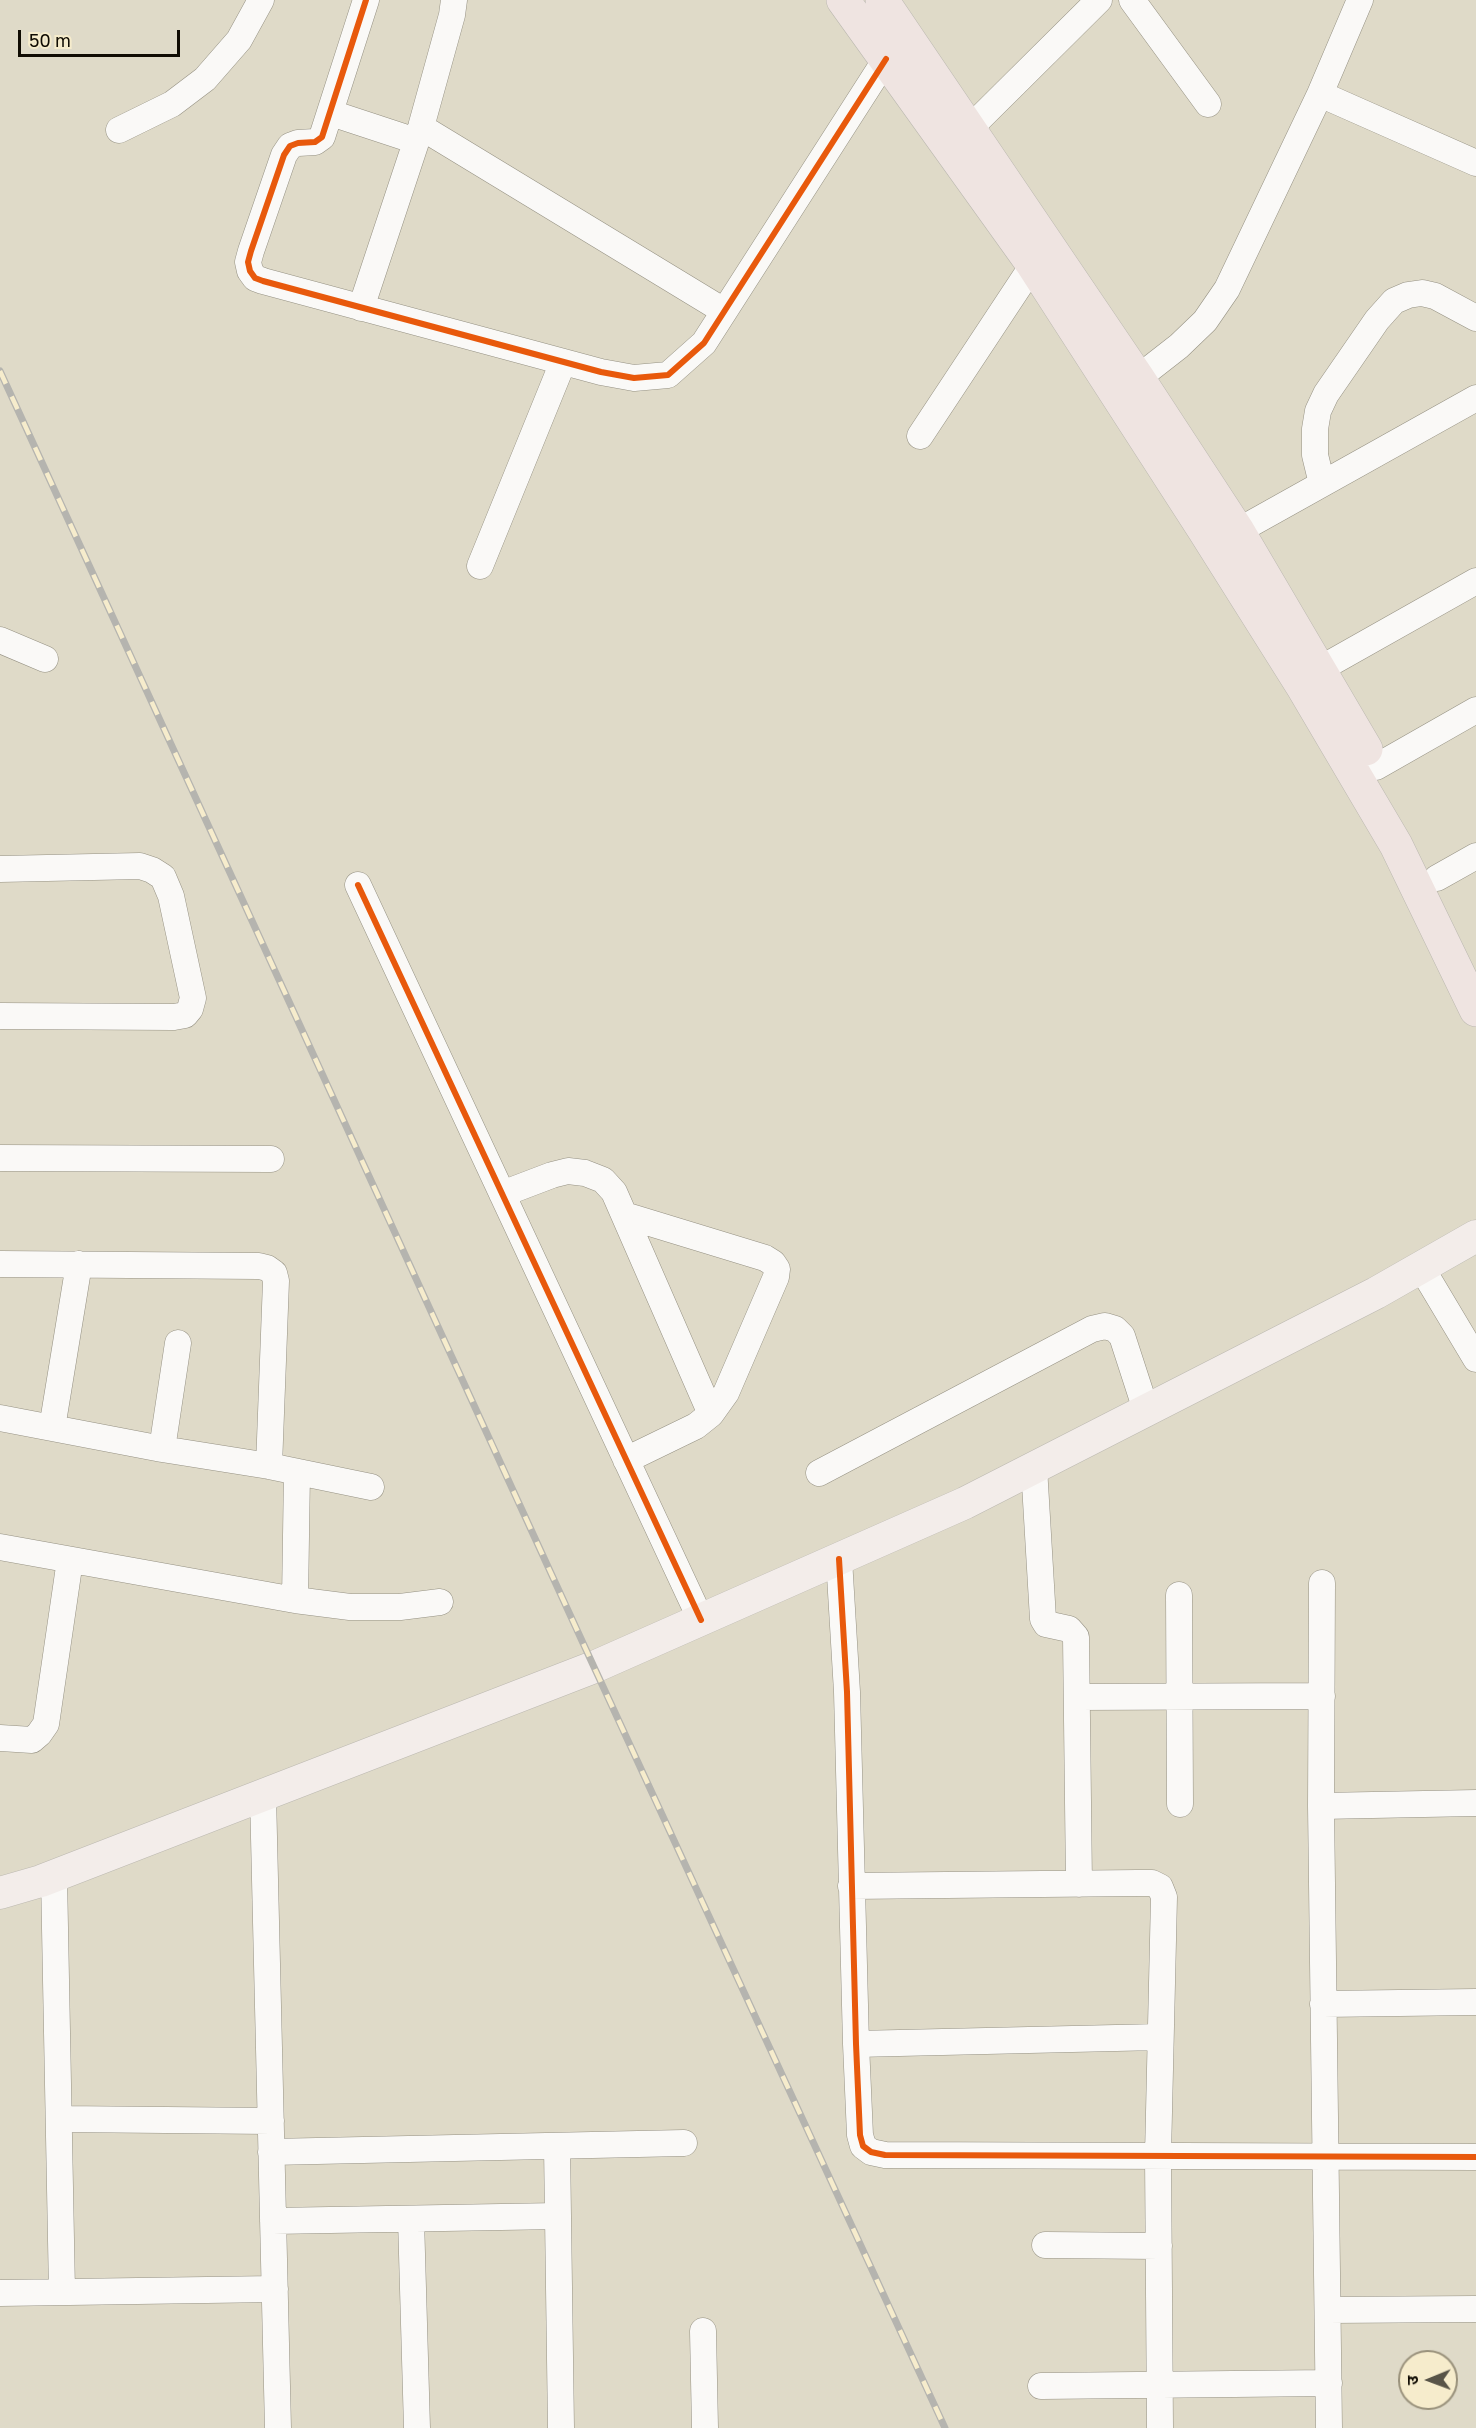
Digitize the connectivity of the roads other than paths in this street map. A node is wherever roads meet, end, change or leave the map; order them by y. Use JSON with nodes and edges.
{"nodes":[{"id":1,"x":261,"y":0,"type":"edge"},
{"id":2,"x":366,"y":0,"type":"edge"},
{"id":3,"x":454,"y":0,"type":"edge"},
{"id":4,"x":843,"y":0,"type":"edge"},
{"id":5,"x":882,"y":0,"type":"edge"},
{"id":6,"x":1099,"y":0,"type":"edge"},
{"id":7,"x":1132,"y":0,"type":"edge"},
{"id":8,"x":1360,"y":0,"type":"edge"},
{"id":9,"x":886,"y":59,"type":"junction"},
{"id":10,"x":1320,"y":94,"type":"junction"},
{"id":11,"x":1208,"y":104,"type":"dead end"},
{"id":12,"x":331,"y":113,"type":"junction"},
{"id":13,"x":119,"y":130,"type":"dead end"},
{"id":14,"x":968,"y":130,"type":"junction"},
{"id":15,"x":419,"y":134,"type":"junction"},
{"id":16,"x":1476,"y":163,"type":"edge"},
{"id":17,"x":1033,"y":265,"type":"junction"},
{"id":18,"x":361,"y":308,"type":"junction"},
{"id":19,"x":724,"y":311,"type":"junction"},
{"id":20,"x":1476,"y":318,"type":"edge"},
{"id":21,"x":563,"y":362,"type":"junction"},
{"id":22,"x":1138,"y":378,"type":"junction"},
{"id":23,"x":1476,"y":398,"type":"edge"},
{"id":24,"x":920,"y":436,"type":"dead end"},
{"id":25,"x":1322,"y":484,"type":"junction"},
{"id":26,"x":1238,"y":531,"type":"junction"},
{"id":27,"x":480,"y":566,"type":"dead end"},
{"id":28,"x":1476,"y":581,"type":"edge"},
{"id":29,"x":0,"y":640,"type":"edge"},
{"id":30,"x":45,"y":659,"type":"dead end"},
{"id":31,"x":1320,"y":669,"type":"junction"},
{"id":32,"x":1476,"y":711,"type":"edge"},
{"id":33,"x":1376,"y":766,"type":"junction"},
{"id":34,"x":1476,"y":856,"type":"edge"},
{"id":35,"x":0,"y":869,"type":"edge"},
{"id":36,"x":1437,"y":878,"type":"junction"},
{"id":37,"x":358,"y":885,"type":"dead end"},
{"id":38,"x":1476,"y":958,"type":"edge"},
{"id":39,"x":1476,"y":1011,"type":"edge"},
{"id":40,"x":0,"y":1016,"type":"edge"},
{"id":41,"x":0,"y":1158,"type":"edge"},
{"id":42,"x":271,"y":1160,"type":"dead end"},
{"id":43,"x":502,"y":1194,"type":"junction"},
{"id":44,"x":624,"y":1215,"type":"junction"},
{"id":45,"x":1476,"y":1236,"type":"edge"},
{"id":46,"x":0,"y":1264,"type":"edge"},
{"id":47,"x":79,"y":1264,"type":"junction"},
{"id":48,"x":1421,"y":1267,"type":"junction"},
{"id":49,"x":178,"y":1343,"type":"dead end"},
{"id":50,"x":1475,"y":1355,"type":"edge"},
{"id":51,"x":1146,"y":1410,"type":"junction"},
{"id":52,"x":711,"y":1414,"type":"junction"},
{"id":53,"x":0,"y":1419,"type":"edge"},
{"id":54,"x":52,"y":1428,"type":"junction"},
{"id":55,"x":162,"y":1449,"type":"junction"},
{"id":56,"x":626,"y":1460,"type":"junction"},
{"id":57,"x":270,"y":1466,"type":"junction"},
{"id":58,"x":1034,"y":1467,"type":"junction"},
{"id":59,"x":297,"y":1472,"type":"junction"},
{"id":60,"x":819,"y":1473,"type":"dead end"},
{"id":61,"x":371,"y":1487,"type":"dead end"},
{"id":62,"x":0,"y":1547,"type":"edge"},
{"id":63,"x":838,"y":1559,"type":"junction"},
{"id":64,"x":70,"y":1560,"type":"junction"},
{"id":65,"x":1322,"y":1583,"type":"dead end"},
{"id":66,"x":1179,"y":1595,"type":"dead end"},
{"id":67,"x":295,"y":1600,"type":"junction"},
{"id":68,"x":440,"y":1602,"type":"dead end"},
{"id":69,"x":701,"y":1620,"type":"junction"},
{"id":70,"x":1179,"y":1696,"type":"junction"},
{"id":71,"x":1322,"y":1696,"type":"junction"},
{"id":72,"x":1077,"y":1697,"type":"junction"},
{"id":73,"x":0,"y":1737,"type":"edge"},
{"id":74,"x":263,"y":1795,"type":"junction"},
{"id":75,"x":1476,"y":1803,"type":"edge"},
{"id":76,"x":1180,"y":1804,"type":"dead end"},
{"id":77,"x":1321,"y":1806,"type":"junction"},
{"id":78,"x":54,"y":1876,"type":"junction"},
{"id":79,"x":1079,"y":1884,"type":"junction"},
{"id":80,"x":851,"y":1886,"type":"junction"},
{"id":81,"x":0,"y":1893,"type":"edge"},
{"id":82,"x":1476,"y":2002,"type":"edge"},
{"id":83,"x":1323,"y":2004,"type":"junction"},
{"id":84,"x":1159,"y":2037,"type":"junction"},
{"id":85,"x":856,"y":2044,"type":"junction"},
{"id":86,"x":60,"y":2119,"type":"junction"},
{"id":87,"x":270,"y":2121,"type":"junction"},
{"id":88,"x":684,"y":2143,"type":"dead end"},
{"id":89,"x":557,"y":2146,"type":"junction"},
{"id":90,"x":271,"y":2152,"type":"junction"},
{"id":91,"x":1158,"y":2155,"type":"junction"},
{"id":92,"x":1325,"y":2156,"type":"junction"},
{"id":93,"x":1476,"y":2157,"type":"edge"},
{"id":94,"x":558,"y":2217,"type":"junction"},
{"id":95,"x":411,"y":2219,"type":"junction"},
{"id":96,"x":273,"y":2222,"type":"junction"},
{"id":97,"x":1045,"y":2245,"type":"dead end"},
{"id":98,"x":1159,"y":2246,"type":"junction"},
{"id":99,"x":274,"y":2289,"type":"junction"},
{"id":100,"x":62,"y":2292,"type":"junction"},
{"id":101,"x":0,"y":2293,"type":"edge"},
{"id":102,"x":1476,"y":2309,"type":"edge"},
{"id":103,"x":1328,"y":2310,"type":"junction"},
{"id":104,"x":703,"y":2331,"type":"dead end"},
{"id":105,"x":1329,"y":2383,"type":"junction"},
{"id":106,"x":1160,"y":2385,"type":"junction"},
{"id":107,"x":1041,"y":2386,"type":"dead end"},
{"id":108,"x":278,"y":2428,"type":"edge"},
{"id":109,"x":417,"y":2428,"type":"edge"},
{"id":110,"x":561,"y":2428,"type":"edge"},
{"id":111,"x":705,"y":2428,"type":"edge"},
{"id":112,"x":1160,"y":2428,"type":"edge"},
{"id":113,"x":1329,"y":2428,"type":"edge"}],
"edges":[{"from":1,"to":13,"type":"street"},
{"from":2,"to":12,"type":"street"},
{"from":3,"to":15,"type":"street"},
{"from":4,"to":9,"type":"highway"},
{"from":5,"to":14,"type":"highway"},
{"from":6,"to":14,"type":"street"},
{"from":7,"to":11,"type":"street"},
{"from":8,"to":10,"type":"street"},
{"from":9,"to":17,"type":"highway"},
{"from":9,"to":19,"type":"street"},
{"from":10,"to":16,"type":"street"},
{"from":10,"to":22,"type":"street"},
{"from":12,"to":15,"type":"street"},
{"from":12,"to":18,"type":"street"},
{"from":14,"to":22,"type":"highway"},
{"from":15,"to":18,"type":"street"},
{"from":15,"to":19,"type":"street"},
{"from":17,"to":24,"type":"street"},
{"from":17,"to":39,"type":"highway"},
{"from":18,"to":21,"type":"street"},
{"from":19,"to":21,"type":"street"},
{"from":20,"to":25,"type":"street"},
{"from":21,"to":27,"type":"street"},
{"from":22,"to":26,"type":"highway"},
{"from":23,"to":25,"type":"street"},
{"from":25,"to":26,"type":"street"},
{"from":26,"to":31,"type":"highway"},
{"from":28,"to":31,"type":"street"},
{"from":29,"to":30,"type":"street"},
{"from":31,"to":33,"type":"highway"},
{"from":32,"to":33,"type":"street"},
{"from":33,"to":36,"type":"highway"},
{"from":34,"to":36,"type":"street"},
{"from":35,"to":40,"type":"street"},
{"from":36,"to":38,"type":"highway"},
{"from":37,"to":43,"type":"street"},
{"from":41,"to":42,"type":"street"},
{"from":43,"to":44,"type":"street"},
{"from":43,"to":56,"type":"street"},
{"from":44,"to":52,"type":"street"},
{"from":44,"to":52,"type":"street"},
{"from":45,"to":48,"type":"main road"},
{"from":46,"to":47,"type":"street"},
{"from":47,"to":54,"type":"street"},
{"from":47,"to":57,"type":"street"},
{"from":48,"to":50,"type":"street"},
{"from":48,"to":51,"type":"main road"},
{"from":49,"to":55,"type":"street"},
{"from":51,"to":58,"type":"main road"},
{"from":51,"to":60,"type":"street"},
{"from":52,"to":56,"type":"street"},
{"from":53,"to":54,"type":"street"},
{"from":54,"to":55,"type":"street"},
{"from":55,"to":57,"type":"street"},
{"from":56,"to":69,"type":"street"},
{"from":57,"to":59,"type":"street"},
{"from":58,"to":63,"type":"main road"},
{"from":58,"to":72,"type":"street"},
{"from":59,"to":61,"type":"street"},
{"from":59,"to":67,"type":"street"},
{"from":62,"to":64,"type":"street"},
{"from":63,"to":69,"type":"main road"},
{"from":63,"to":80,"type":"street"},
{"from":64,"to":67,"type":"street"},
{"from":64,"to":73,"type":"street"},
{"from":65,"to":71,"type":"street"},
{"from":66,"to":70,"type":"street"},
{"from":67,"to":68,"type":"street"},
{"from":69,"to":74,"type":"main road"},
{"from":70,"to":71,"type":"street"},
{"from":70,"to":72,"type":"street"},
{"from":70,"to":76,"type":"street"},
{"from":71,"to":77,"type":"street"},
{"from":72,"to":79,"type":"street"},
{"from":74,"to":78,"type":"main road"},
{"from":74,"to":87,"type":"street"},
{"from":75,"to":77,"type":"street"},
{"from":77,"to":83,"type":"street"},
{"from":78,"to":81,"type":"main road"},
{"from":78,"to":86,"type":"street"},
{"from":79,"to":80,"type":"street"},
{"from":79,"to":84,"type":"street"},
{"from":80,"to":85,"type":"street"},
{"from":82,"to":83,"type":"street"},
{"from":83,"to":92,"type":"street"},
{"from":84,"to":85,"type":"street"},
{"from":84,"to":91,"type":"street"},
{"from":85,"to":91,"type":"street"},
{"from":86,"to":87,"type":"street"},
{"from":86,"to":100,"type":"street"},
{"from":87,"to":90,"type":"street"},
{"from":88,"to":89,"type":"street"},
{"from":89,"to":90,"type":"street"},
{"from":89,"to":94,"type":"street"},
{"from":90,"to":96,"type":"street"},
{"from":91,"to":92,"type":"street"},
{"from":91,"to":98,"type":"street"},
{"from":92,"to":93,"type":"street"},
{"from":92,"to":103,"type":"street"},
{"from":94,"to":95,"type":"street"},
{"from":94,"to":110,"type":"street"},
{"from":95,"to":96,"type":"street"},
{"from":95,"to":109,"type":"street"},
{"from":96,"to":99,"type":"street"},
{"from":97,"to":98,"type":"street"},
{"from":98,"to":106,"type":"street"},
{"from":99,"to":100,"type":"street"},
{"from":99,"to":108,"type":"street"},
{"from":100,"to":101,"type":"street"},
{"from":102,"to":103,"type":"street"},
{"from":103,"to":105,"type":"street"},
{"from":104,"to":111,"type":"street"},
{"from":105,"to":106,"type":"street"},
{"from":105,"to":113,"type":"street"},
{"from":106,"to":107,"type":"street"},
{"from":106,"to":112,"type":"street"}]}
